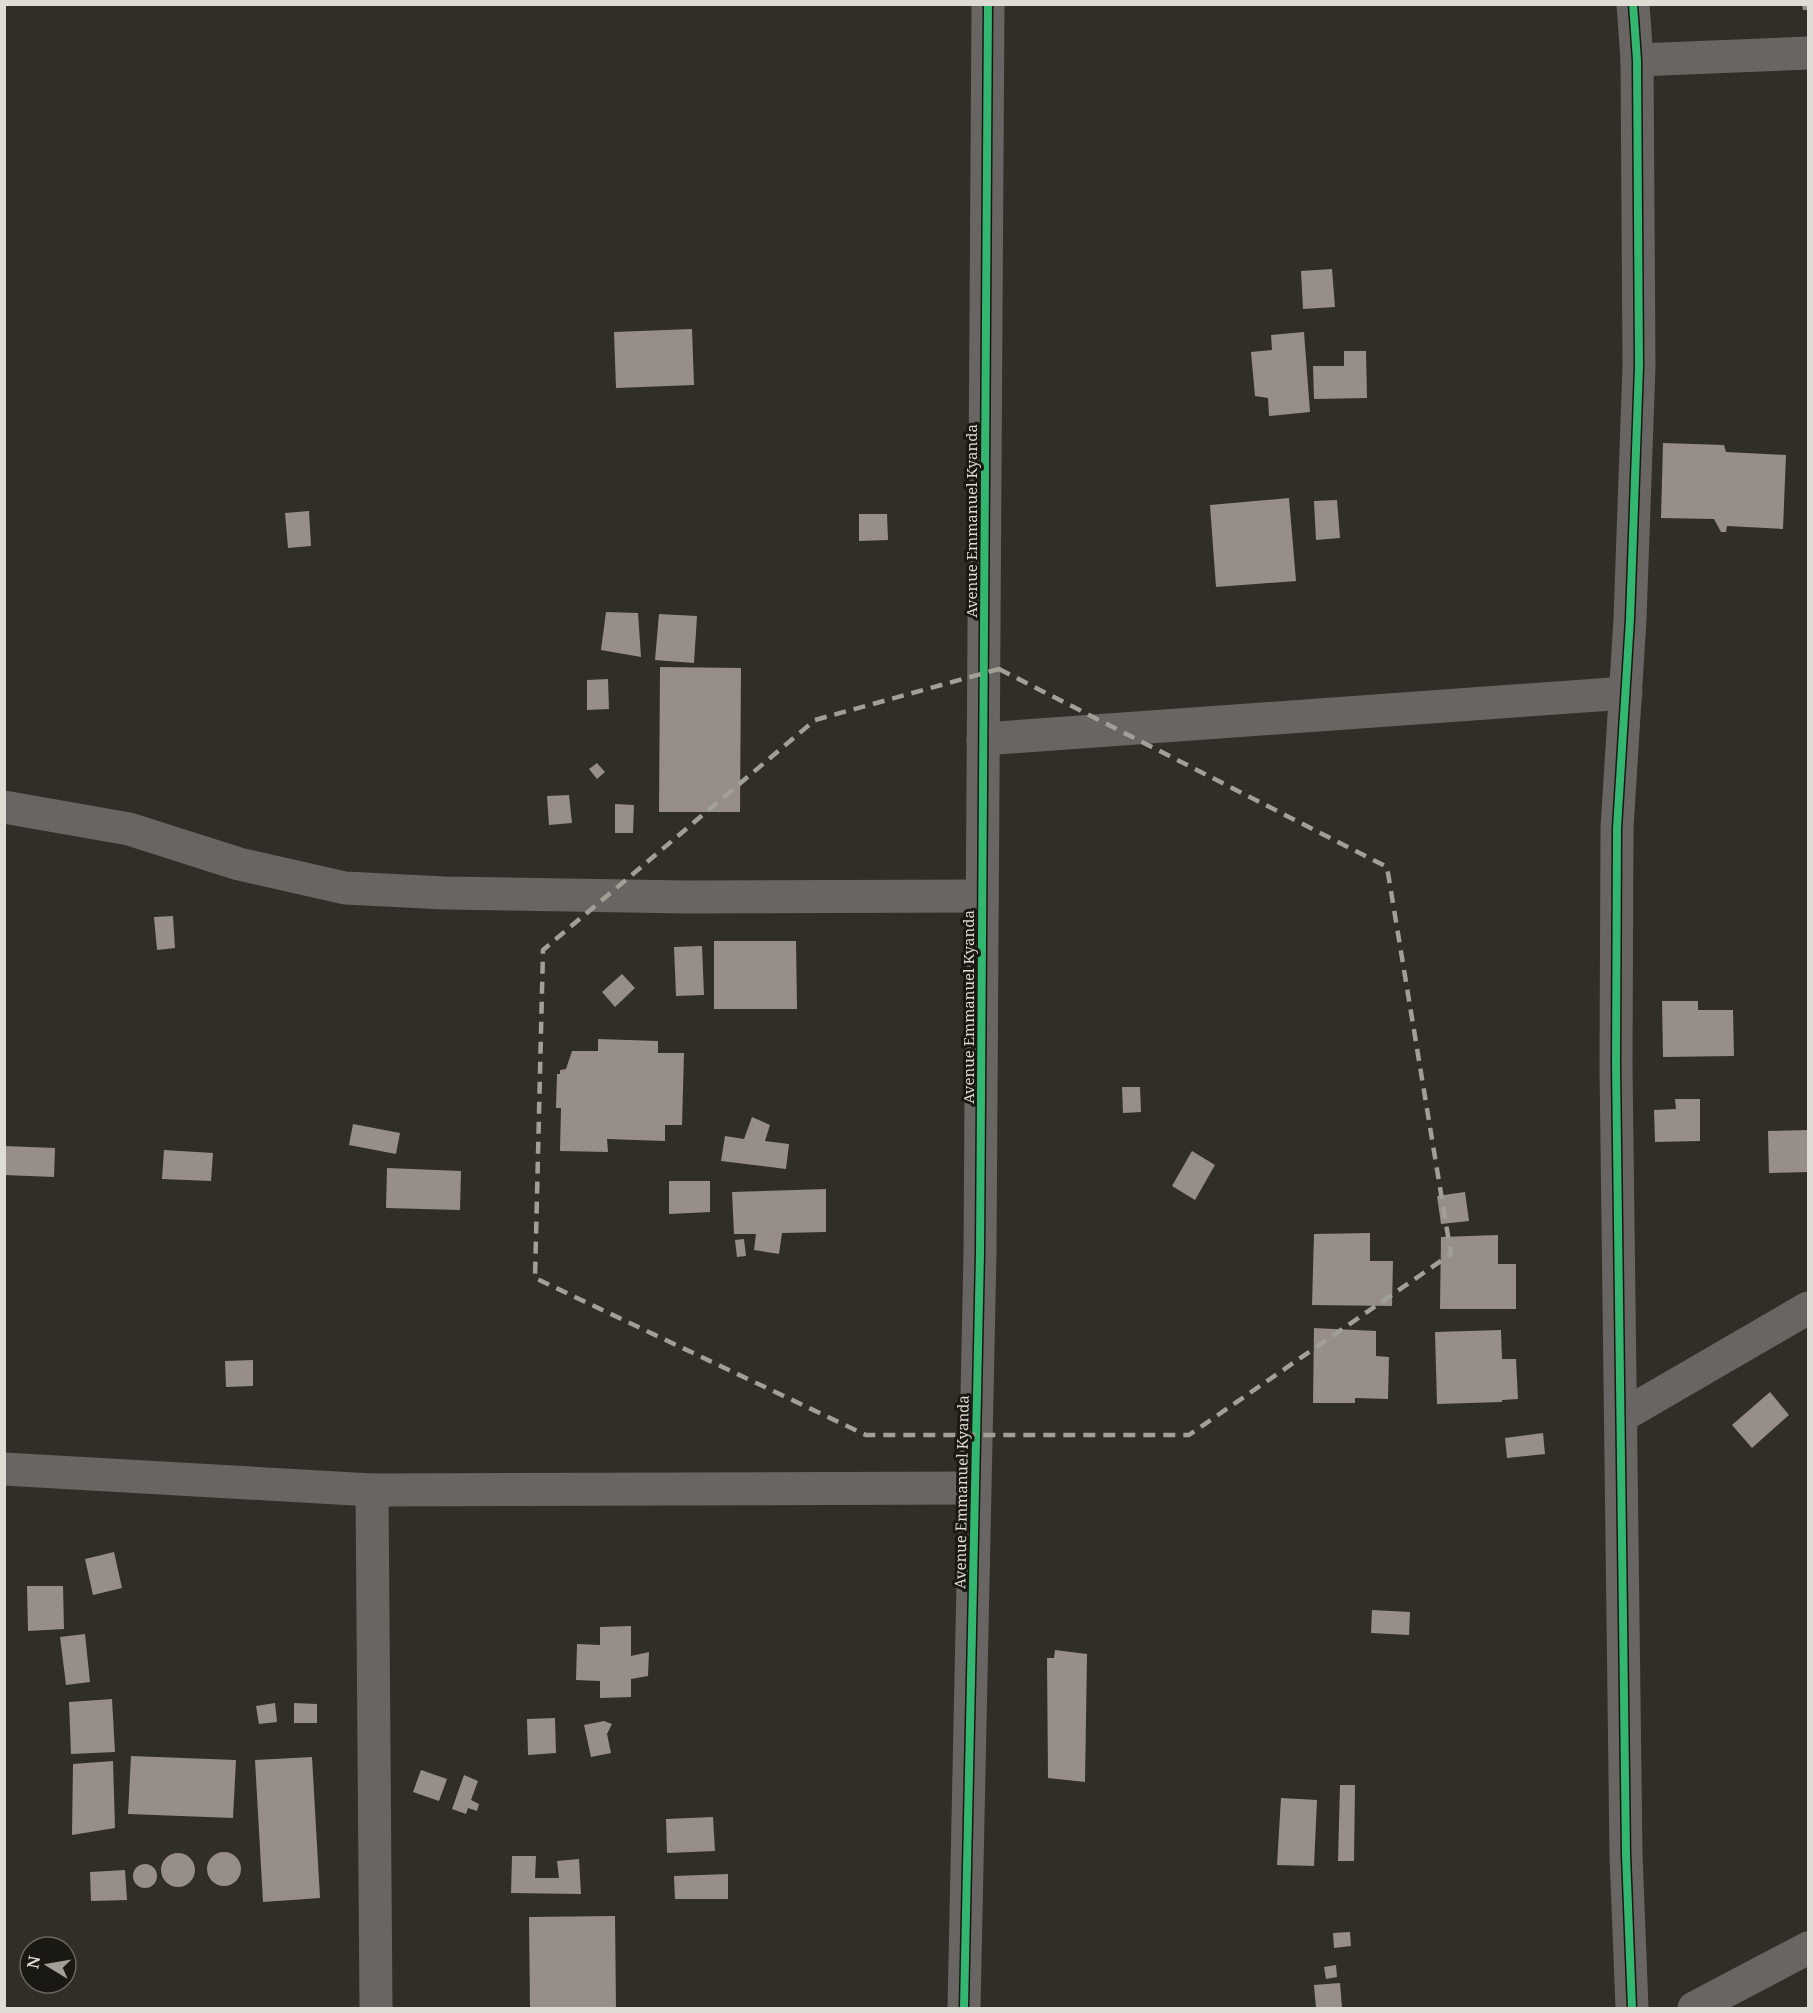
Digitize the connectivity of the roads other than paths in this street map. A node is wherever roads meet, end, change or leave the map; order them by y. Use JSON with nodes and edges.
{"nodes":[{"id":1,"x":988,"y":4,"type":"edge"},
{"id":2,"x":1633,"y":4,"type":"edge"},
{"id":3,"x":1809,"y":53,"type":"edge"},
{"id":4,"x":1638,"y":60,"type":"junction"},
{"id":5,"x":1626,"y":693,"type":"junction"},
{"id":6,"x":983,"y":739,"type":"junction"},
{"id":7,"x":4,"y":807,"type":"edge"},
{"id":8,"x":982,"y":896,"type":"junction"},
{"id":9,"x":1809,"y":1308,"type":"edge"},
{"id":10,"x":1622,"y":1416,"type":"junction"},
{"id":11,"x":4,"y":1469,"type":"edge"},
{"id":12,"x":974,"y":1488,"type":"junction"},
{"id":13,"x":372,"y":1490,"type":"junction"},
{"id":14,"x":1809,"y":1948,"type":"edge"},
{"id":15,"x":376,"y":2008,"type":"edge"},
{"id":16,"x":964,"y":2008,"type":"edge"},
{"id":17,"x":1632,"y":2008,"type":"edge"},
{"id":18,"x":1694,"y":2008,"type":"edge"}],
"edges":[{"from":1,"to":6,"type":"street","name":"Avenue Emmanuel Kyanda"},
{"from":2,"to":4,"type":"street"},
{"from":3,"to":4,"type":"street"},
{"from":4,"to":5,"type":"street"},
{"from":5,"to":6,"type":"street"},
{"from":5,"to":10,"type":"street"},
{"from":6,"to":8,"type":"street","name":"Avenue Emmanuel Kyanda"},
{"from":7,"to":8,"type":"street"},
{"from":8,"to":12,"type":"street","name":"Avenue Emmanuel Kyanda"},
{"from":9,"to":10,"type":"street"},
{"from":10,"to":17,"type":"street"},
{"from":11,"to":13,"type":"street"},
{"from":12,"to":13,"type":"street"},
{"from":12,"to":16,"type":"street","name":"Avenue Emmanuel Kyanda"},
{"from":13,"to":15,"type":"street"},
{"from":14,"to":18,"type":"street"}]}
